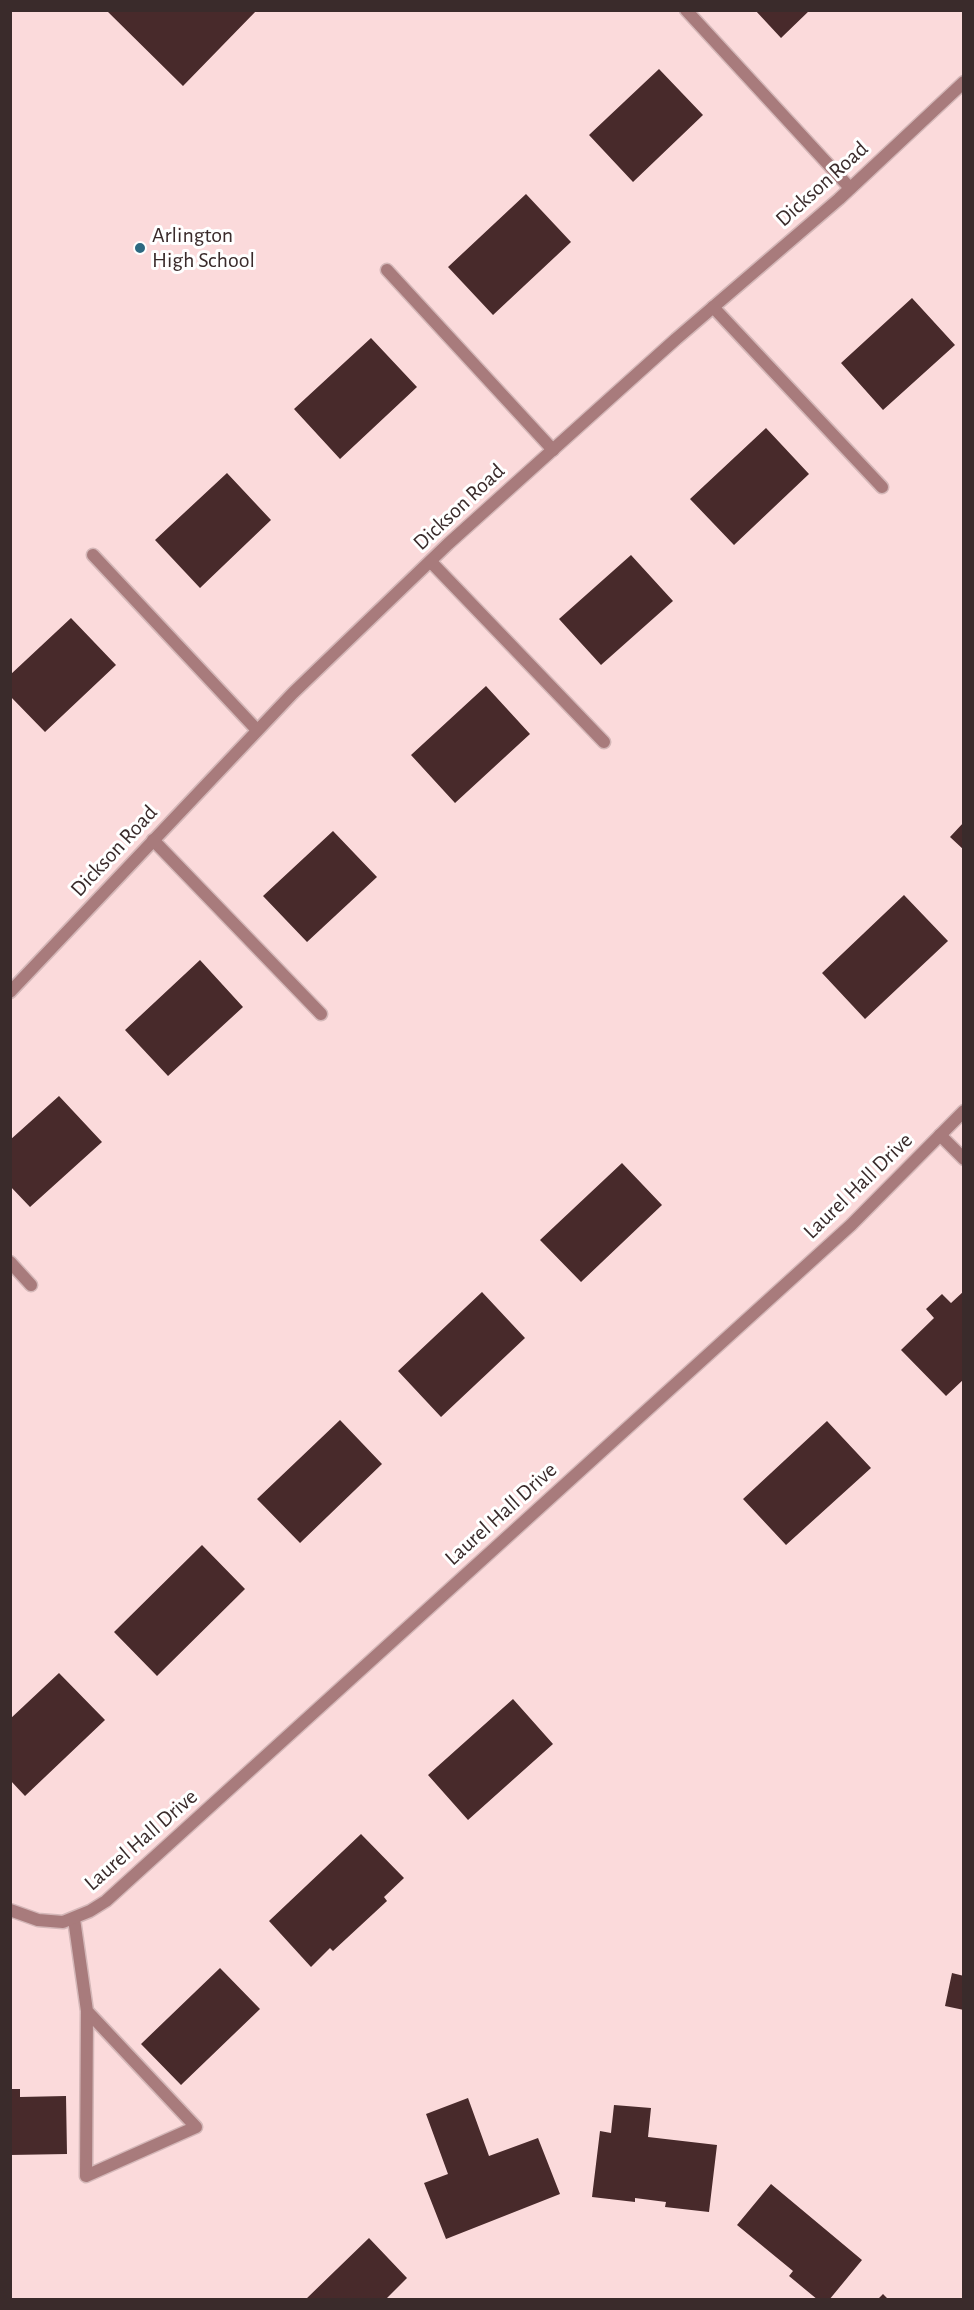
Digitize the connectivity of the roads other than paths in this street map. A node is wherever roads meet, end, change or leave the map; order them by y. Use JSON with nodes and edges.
{"nodes":[{"id":1,"x":686,"y":10,"type":"edge"},
{"id":2,"x":963,"y":82,"type":"edge"},
{"id":3,"x":850,"y":188,"type":"junction"},
{"id":4,"x":387,"y":270,"type":"dead end"},
{"id":5,"x":713,"y":307,"type":"junction"},
{"id":6,"x":553,"y":450,"type":"junction"},
{"id":7,"x":882,"y":487,"type":"dead end"},
{"id":8,"x":93,"y":555,"type":"dead end"},
{"id":9,"x":431,"y":562,"type":"junction"},
{"id":10,"x":256,"y":730,"type":"junction"},
{"id":11,"x":604,"y":742,"type":"dead end"},
{"id":12,"x":153,"y":840,"type":"junction"},
{"id":13,"x":10,"y":992,"type":"edge"},
{"id":14,"x":321,"y":1014,"type":"dead end"},
{"id":15,"x":963,"y":1111,"type":"edge"},
{"id":16,"x":940,"y":1135,"type":"junction"},
{"id":17,"x":963,"y":1159,"type":"edge"},
{"id":18,"x":10,"y":1262,"type":"edge"},
{"id":19,"x":32,"y":1285,"type":"dead end"},
{"id":20,"x":10,"y":1910,"type":"edge"},
{"id":21,"x":74,"y":1919,"type":"junction"},
{"id":22,"x":87,"y":2011,"type":"junction"}],
"edges":[{"from":1,"to":3,"type":"street"},
{"from":2,"to":3,"type":"street","name":"Dickson Road"},
{"from":3,"to":5,"type":"street","name":"Dickson Road"},
{"from":4,"to":6,"type":"street"},
{"from":5,"to":6,"type":"street","name":"Dickson Road"},
{"from":5,"to":7,"type":"street"},
{"from":6,"to":9,"type":"street","name":"Dickson Road"},
{"from":8,"to":10,"type":"street"},
{"from":9,"to":10,"type":"street","name":"Dickson Road"},
{"from":9,"to":11,"type":"street"},
{"from":10,"to":12,"type":"street","name":"Dickson Road"},
{"from":12,"to":13,"type":"street","name":"Dickson Road"},
{"from":12,"to":14,"type":"street"},
{"from":15,"to":16,"type":"street","name":"Laurel Hall Drive"},
{"from":16,"to":17,"type":"street"},
{"from":16,"to":21,"type":"street","name":"Laurel Hall Drive"},
{"from":18,"to":19,"type":"street"},
{"from":20,"to":21,"type":"street","name":"Laurel Hall Drive"},
{"from":21,"to":22,"type":"street"},
{"from":22,"to":22,"type":"street"}]}
